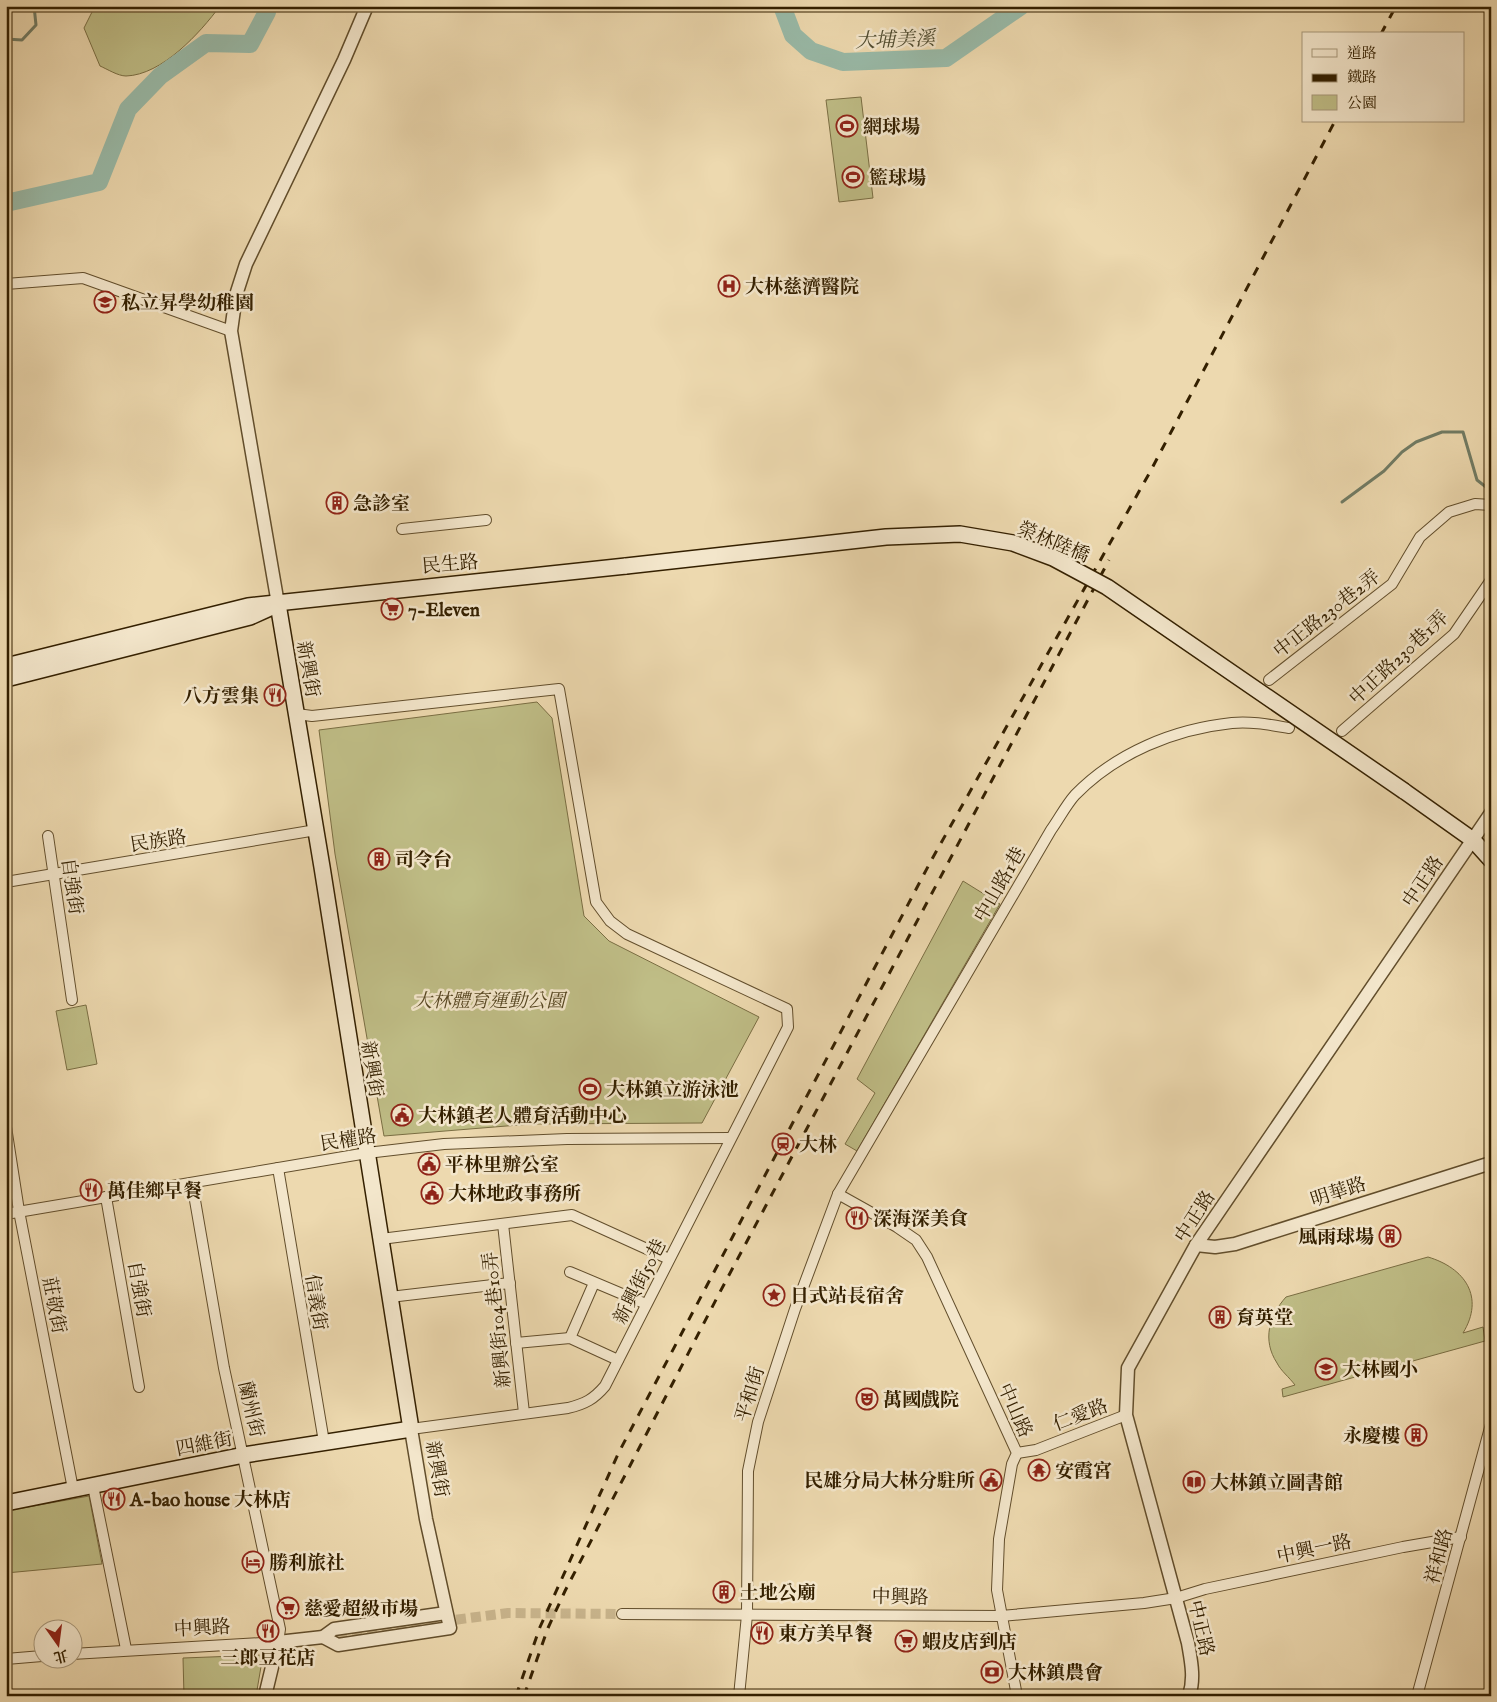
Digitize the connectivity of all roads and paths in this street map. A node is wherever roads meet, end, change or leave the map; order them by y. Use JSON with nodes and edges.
{"nodes":[{"id":1,"x":366,"y":6,"type":"edge"},
{"id":2,"x":6,"y":284,"type":"edge"},
{"id":3,"x":231,"y":331,"type":"junction"},
{"id":4,"x":1491,"y":505,"type":"edge"},
{"id":5,"x":486,"y":520,"type":"dead end"},
{"id":6,"x":402,"y":529,"type":"dead end"},
{"id":7,"x":626,"y":566,"type":"joint"},
{"id":8,"x":1491,"y":580,"type":"edge"},
{"id":9,"x":278,"y":604,"type":"junction"},
{"id":10,"x":6,"y":666,"type":"edge"},
{"id":11,"x":6,"y":679,"type":"edge"},
{"id":12,"x":1269,"y":680,"type":"dead end"},
{"id":13,"x":297,"y":714,"type":"junction"},
{"id":14,"x":1289,"y":728,"type":"dead end"},
{"id":15,"x":1342,"y":731,"type":"dead end"},
{"id":16,"x":1491,"y":813,"type":"edge"},
{"id":17,"x":316,"y":830,"type":"junction"},
{"id":18,"x":48,"y":836,"type":"dead end"},
{"id":19,"x":1473,"y":840,"type":"junction"},
{"id":20,"x":1491,"y":846,"type":"edge"},
{"id":21,"x":1491,"y":860,"type":"edge"},
{"id":22,"x":54,"y":874,"type":"junction"},
{"id":23,"x":6,"y":882,"type":"edge"},
{"id":24,"x":72,"y":1000,"type":"dead end"},
{"id":25,"x":6,"y":1127,"type":"edge"},
{"id":26,"x":730,"y":1138,"type":"junction"},
{"id":27,"x":366,"y":1154,"type":"junction"},
{"id":28,"x":1491,"y":1163,"type":"edge"},
{"id":29,"x":278,"y":1168,"type":"junction"},
{"id":30,"x":192,"y":1183,"type":"junction"},
{"id":31,"x":838,"y":1194,"type":"junction"},
{"id":32,"x":106,"y":1197,"type":"junction"},
{"id":33,"x":19,"y":1211,"type":"junction"},
{"id":34,"x":6,"y":1214,"type":"edge"},
{"id":35,"x":503,"y":1224,"type":"junction"},
{"id":36,"x":381,"y":1239,"type":"junction"},
{"id":37,"x":1196,"y":1245,"type":"junction"},
{"id":38,"x":669,"y":1260,"type":"junction"},
{"id":39,"x":570,"y":1272,"type":"dead end"},
{"id":40,"x":510,"y":1283,"type":"junction"},
{"id":41,"x":594,"y":1283,"type":"junction"},
{"id":42,"x":390,"y":1297,"type":"junction"},
{"id":43,"x":646,"y":1304,"type":"junction"},
{"id":44,"x":570,"y":1338,"type":"junction"},
{"id":45,"x":516,"y":1343,"type":"junction"},
{"id":46,"x":618,"y":1360,"type":"junction"},
{"id":47,"x":139,"y":1386,"type":"dead end"},
{"id":48,"x":524,"y":1413,"type":"junction"},
{"id":49,"x":1126,"y":1415,"type":"junction"},
{"id":50,"x":1491,"y":1424,"type":"edge"},
{"id":51,"x":411,"y":1429,"type":"junction"},
{"id":52,"x":324,"y":1442,"type":"junction"},
{"id":53,"x":1016,"y":1453,"type":"junction"},
{"id":54,"x":244,"y":1456,"type":"junction"},
{"id":55,"x":93,"y":1486,"type":"junction"},
{"id":56,"x":73,"y":1489,"type":"junction"},
{"id":57,"x":6,"y":1503,"type":"edge"},
{"id":58,"x":1461,"y":1537,"type":"junction"},
{"id":59,"x":1176,"y":1598,"type":"junction"},
{"id":60,"x":446,"y":1613,"type":"junction"},
{"id":61,"x":622,"y":1614,"type":"tunnel mouth"},
{"id":62,"x":747,"y":1615,"type":"junction"},
{"id":63,"x":1001,"y":1616,"type":"junction"},
{"id":64,"x":328,"y":1636,"type":"junction"},
{"id":65,"x":278,"y":1642,"type":"junction"},
{"id":66,"x":126,"y":1649,"type":"junction"},
{"id":67,"x":82,"y":1653,"type":"edge"},
{"id":68,"x":32,"y":1657,"type":"edge"},
{"id":69,"x":6,"y":1659,"type":"edge"},
{"id":70,"x":265,"y":1696,"type":"edge"},
{"id":71,"x":739,"y":1696,"type":"edge"},
{"id":72,"x":1018,"y":1696,"type":"edge"},
{"id":73,"x":1189,"y":1696,"type":"edge"},
{"id":74,"x":1417,"y":1696,"type":"edge"}],
"edges":[{"from":1,"to":3,"type":"street"},
{"from":2,"to":3,"type":"street"},
{"from":3,"to":9,"type":"street"},
{"from":4,"to":12,"type":"street","name":"中正路230巷2弄"},
{"from":5,"to":6,"type":"street"},
{"from":7,"to":9,"type":"main road","name":"民生路"},
{"from":7,"to":19,"type":"main road","name":"榮林陸橋","bridge":true},
{"from":8,"to":15,"type":"street","name":"中正路230巷1弄"},
{"from":9,"to":10,"type":"main road","name":"民生路"},
{"from":9,"to":11,"type":"main road","name":"民生路"},
{"from":9,"to":13,"type":"main road","name":"新興街"},
{"from":13,"to":17,"type":"main road","name":"新興街"},
{"from":13,"to":26,"type":"street","name":"新興街50巷"},
{"from":14,"to":31,"type":"street","name":"中山路1巷"},
{"from":16,"to":19,"type":"street","name":"中正路"},
{"from":17,"to":22,"type":"street","name":"民族路"},
{"from":17,"to":27,"type":"main road","name":"新興街"},
{"from":18,"to":22,"type":"street","name":"自強街"},
{"from":19,"to":20,"type":"main road"},
{"from":19,"to":21,"type":"main road"},
{"from":19,"to":37,"type":"street","name":"中正路"},
{"from":22,"to":23,"type":"street","name":"民族路"},
{"from":22,"to":24,"type":"street","name":"自強街"},
{"from":25,"to":33,"type":"street","name":"莊敬街"},
{"from":26,"to":27,"type":"street","name":"民權路"},
{"from":26,"to":38,"type":"street","name":"新興街50巷"},
{"from":27,"to":29,"type":"street","name":"民權路"},
{"from":27,"to":36,"type":"main road","name":"新興街"},
{"from":28,"to":37,"type":"street","name":"明華路"},
{"from":29,"to":30,"type":"street","name":"民權路"},
{"from":29,"to":52,"type":"street","name":"信義街"},
{"from":30,"to":32,"type":"street","name":"民權路"},
{"from":30,"to":54,"type":"street","name":"蘭州街"},
{"from":31,"to":53,"type":"street","name":"中山路"},
{"from":31,"to":62,"type":"street","name":"平和街"},
{"from":32,"to":33,"type":"street","name":"民權路"},
{"from":32,"to":47,"type":"street","name":"自強街"},
{"from":33,"to":34,"type":"street","name":"民權路"},
{"from":33,"to":56,"type":"street","name":"莊敬街"},
{"from":35,"to":36,"type":"street"},
{"from":35,"to":38,"type":"street"},
{"from":35,"to":40,"type":"street","name":"新興街104巷10弄"},
{"from":36,"to":42,"type":"main road","name":"新興街"},
{"from":37,"to":49,"type":"street","name":"中正路"},
{"from":38,"to":43,"type":"street","name":"新興街50巷"},
{"from":39,"to":41,"type":"street"},
{"from":40,"to":42,"type":"street"},
{"from":40,"to":45,"type":"street","name":"新興街104巷10弄"},
{"from":41,"to":43,"type":"street"},
{"from":41,"to":44,"type":"street"},
{"from":42,"to":51,"type":"main road","name":"新興街"},
{"from":43,"to":46,"type":"street","name":"新興街50巷"},
{"from":44,"to":45,"type":"street"},
{"from":44,"to":46,"type":"street"},
{"from":45,"to":48,"type":"street","name":"新興街104巷10弄"},
{"from":46,"to":48,"type":"street","name":"新興街50巷"},
{"from":48,"to":51,"type":"street","name":"新興街50巷"},
{"from":49,"to":53,"type":"street","name":"仁愛路"},
{"from":49,"to":59,"type":"street","name":"中正路"},
{"from":50,"to":58,"type":"street","name":"祥和路"},
{"from":51,"to":52,"type":"main road","name":"四維街"},
{"from":51,"to":60,"type":"street","name":"新興街"},
{"from":52,"to":54,"type":"main road","name":"四維街"},
{"from":53,"to":63,"type":"street","name":"中山路"},
{"from":54,"to":55,"type":"main road","name":"四維街"},
{"from":54,"to":65,"type":"street","name":"蘭州街"},
{"from":55,"to":56,"type":"main road","name":"四維街"},
{"from":55,"to":66,"type":"street"},
{"from":56,"to":57,"type":"main road","name":"四維街"},
{"from":58,"to":59,"type":"street","name":"中興一路"},
{"from":58,"to":74,"type":"street","name":"祥和路"},
{"from":59,"to":63,"type":"street","name":"中興路"},
{"from":59,"to":73,"type":"street","name":"中正路"},
{"from":60,"to":64,"type":"street"},
{"from":60,"to":64,"type":"street","name":"新興街"},
{"from":61,"to":62,"type":"street","name":"中興路"},
{"from":62,"to":63,"type":"street","name":"中興路"},
{"from":62,"to":71,"type":"street","name":"平和街"},
{"from":63,"to":72,"type":"street","name":"中山路"},
{"from":64,"to":65,"type":"street","name":"中興路"},
{"from":65,"to":66,"type":"street","name":"中興路"},
{"from":65,"to":70,"type":"street"},
{"from":66,"to":67,"type":"street","name":"中興路"},
{"from":68,"to":69,"type":"street"}]}
